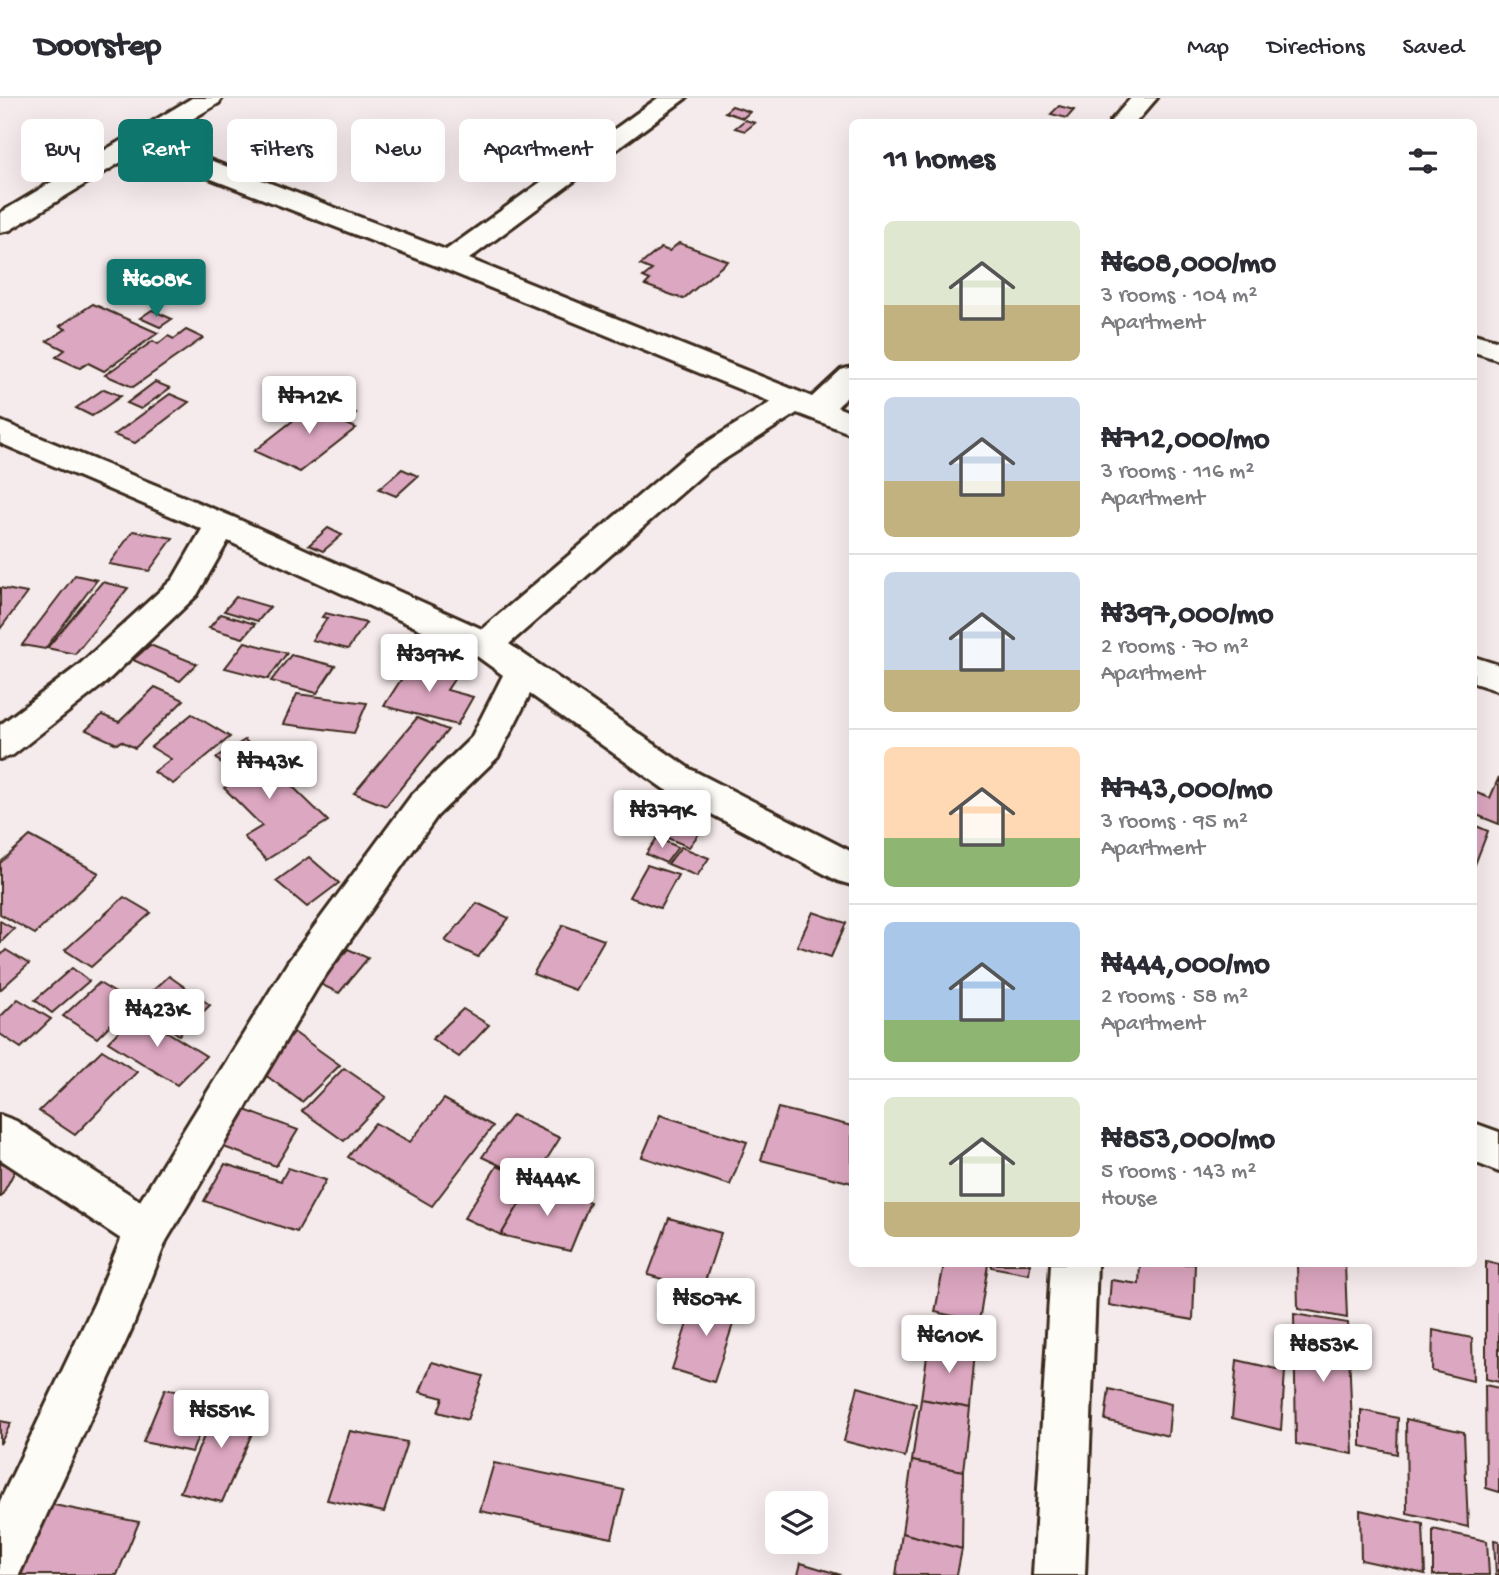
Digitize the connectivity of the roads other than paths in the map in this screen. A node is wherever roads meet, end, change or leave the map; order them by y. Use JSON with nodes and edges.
{"nodes":[{"id":1,"x":210,"y":98,"type":"edge"},
{"id":2,"x":674,"y":98,"type":"edge"},
{"id":3,"x":1145,"y":98,"type":"edge"},
{"id":4,"x":176,"y":119,"type":"edge"},
{"id":5,"x":1125,"y":119,"type":"edge"},
{"id":6,"x":118,"y":154,"type":"edge"},
{"id":7,"x":213,"y":171,"type":"edge"},
{"id":8,"x":0,"y":224,"type":"edge"},
{"id":9,"x":449,"y":261,"type":"junction"},
{"id":10,"x":1477,"y":344,"type":"edge"},
{"id":11,"x":1499,"y":351,"type":"edge"},
{"id":12,"x":849,"y":378,"type":"edge"},
{"id":13,"x":805,"y":405,"type":"junction"},
{"id":14,"x":849,"y":423,"type":"edge"},
{"id":15,"x":0,"y":431,"type":"edge"},
{"id":16,"x":221,"y":525,"type":"junction"},
{"id":17,"x":485,"y":645,"type":"junction"},
{"id":18,"x":523,"y":671,"type":"junction"},
{"id":19,"x":1477,"y":671,"type":"edge"},
{"id":20,"x":1499,"y":678,"type":"edge"},
{"id":21,"x":0,"y":745,"type":"edge"},
{"id":22,"x":849,"y":868,"type":"edge"},
{"id":23,"x":0,"y":1135,"type":"edge"},
{"id":24,"x":1477,"y":1144,"type":"edge"},
{"id":25,"x":1499,"y":1152,"type":"edge"},
{"id":26,"x":147,"y":1231,"type":"junction"},
{"id":27,"x":1074,"y":1267,"type":"edge"},
{"id":28,"x":0,"y":1558,"type":"edge"},
{"id":29,"x":1059,"y":1575,"type":"edge"}],
"edges":[{"from":1,"to":4,"type":"street"},
{"from":2,"to":9,"type":"street"},
{"from":3,"to":5,"type":"street"},
{"from":6,"to":8,"type":"street"},
{"from":7,"to":9,"type":"street"},
{"from":9,"to":13,"type":"street"},
{"from":10,"to":11,"type":"street"},
{"from":12,"to":13,"type":"street"},
{"from":13,"to":14,"type":"street"},
{"from":13,"to":17,"type":"street"},
{"from":15,"to":16,"type":"street"},
{"from":16,"to":17,"type":"street"},
{"from":16,"to":21,"type":"street"},
{"from":17,"to":18,"type":"street"},
{"from":18,"to":22,"type":"street"},
{"from":18,"to":26,"type":"street"},
{"from":19,"to":20,"type":"street"},
{"from":23,"to":26,"type":"street"},
{"from":24,"to":25,"type":"street"},
{"from":26,"to":28,"type":"street"},
{"from":27,"to":29,"type":"street"}]}
